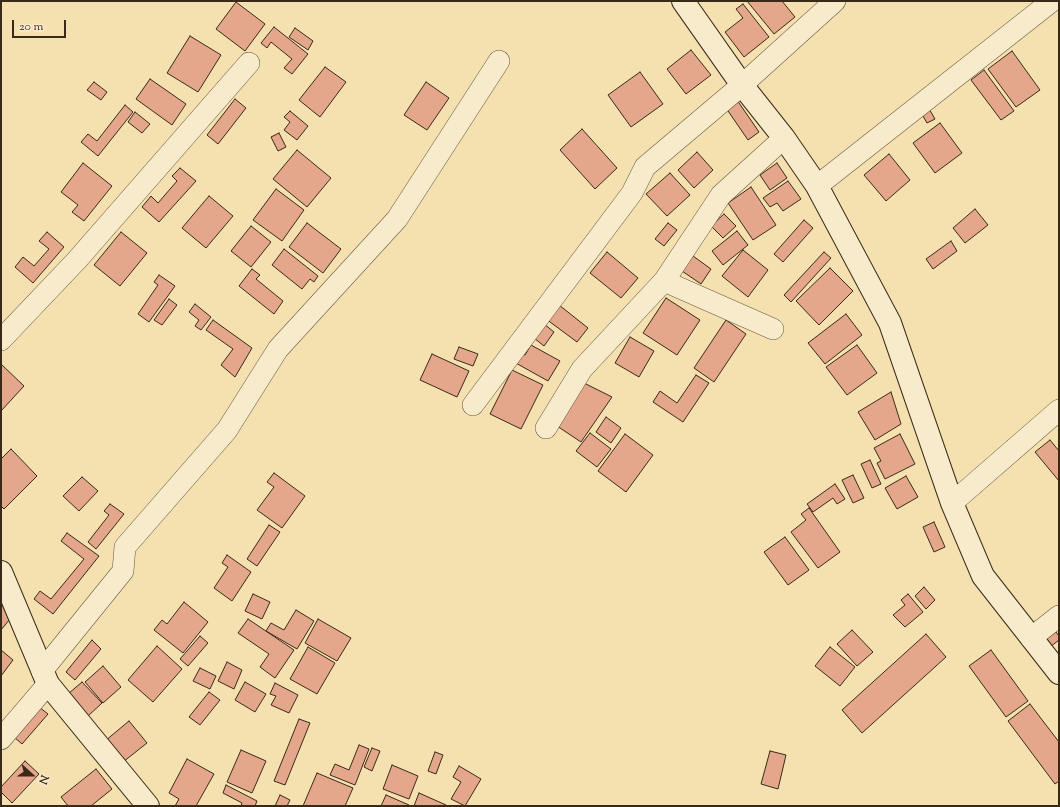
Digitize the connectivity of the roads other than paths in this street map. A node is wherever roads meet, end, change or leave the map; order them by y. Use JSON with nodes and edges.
{"nodes":[{"id":1,"x":683,"y":1,"type":"edge"},
{"id":2,"x":835,"y":1,"type":"edge"},
{"id":3,"x":1052,"y":1,"type":"edge"},
{"id":4,"x":498,"y":61,"type":"dead end"},
{"id":5,"x":249,"y":63,"type":"dead end"},
{"id":6,"x":742,"y":85,"type":"junction"},
{"id":7,"x":784,"y":138,"type":"junction"},
{"id":8,"x":817,"y":186,"type":"junction"},
{"id":9,"x":664,"y":281,"type":"junction"},
{"id":10,"x":773,"y":329,"type":"dead end"},
{"id":11,"x":1,"y":340,"type":"edge"},
{"id":12,"x":473,"y":405,"type":"dead end"},
{"id":13,"x":1059,"y":410,"type":"edge"},
{"id":14,"x":546,"y":428,"type":"dead end"},
{"id":15,"x":952,"y":503,"type":"junction"},
{"id":16,"x":1,"y":572,"type":"edge"},
{"id":17,"x":1059,"y":616,"type":"edge"},
{"id":18,"x":1031,"y":638,"type":"junction"},
{"id":19,"x":1059,"y":673,"type":"edge"},
{"id":20,"x":45,"y":677,"type":"junction"},
{"id":21,"x":1,"y":739,"type":"edge"},
{"id":22,"x":148,"y":806,"type":"edge"}],
"edges":[{"from":1,"to":6,"type":"street"},
{"from":2,"to":6,"type":"street"},
{"from":3,"to":8,"type":"street"},
{"from":4,"to":20,"type":"street"},
{"from":5,"to":11,"type":"street"},
{"from":6,"to":7,"type":"street"},
{"from":6,"to":12,"type":"street"},
{"from":7,"to":8,"type":"street"},
{"from":7,"to":9,"type":"street"},
{"from":8,"to":15,"type":"street"},
{"from":9,"to":10,"type":"street"},
{"from":9,"to":14,"type":"street"},
{"from":13,"to":15,"type":"street"},
{"from":15,"to":18,"type":"street"},
{"from":16,"to":20,"type":"street"},
{"from":17,"to":18,"type":"street"},
{"from":18,"to":19,"type":"street"},
{"from":20,"to":21,"type":"street"},
{"from":20,"to":22,"type":"street"}]}
